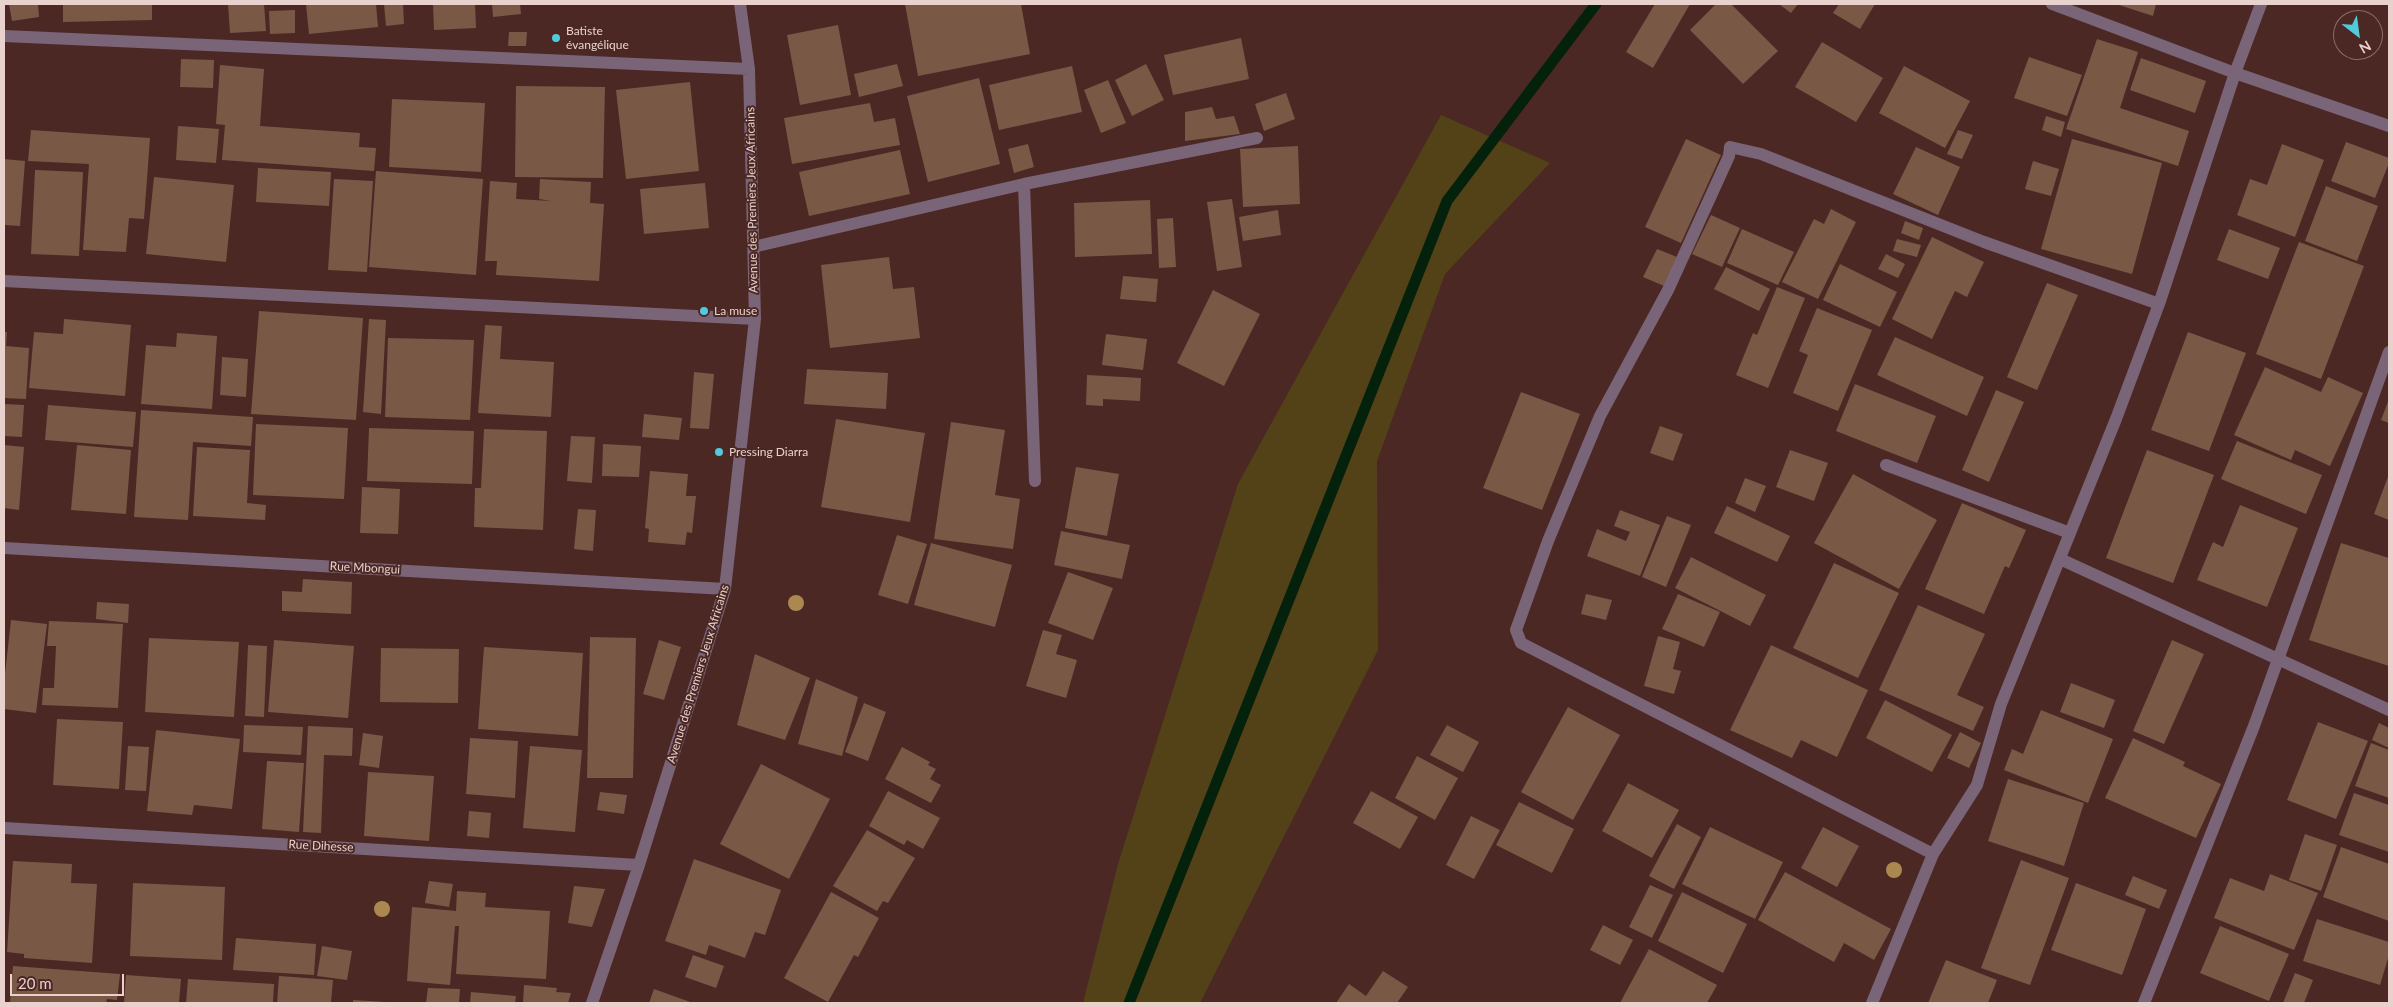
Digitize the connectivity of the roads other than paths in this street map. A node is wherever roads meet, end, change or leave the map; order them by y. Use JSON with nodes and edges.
{"nodes":[{"id":1,"x":740,"y":4,"type":"edge"},
{"id":2,"x":2052,"y":4,"type":"edge"},
{"id":3,"x":2261,"y":4,"type":"edge"},
{"id":4,"x":4,"y":36,"type":"edge"},
{"id":5,"x":749,"y":69,"type":"junction"},
{"id":6,"x":2235,"y":73,"type":"junction"},
{"id":7,"x":2389,"y":126,"type":"edge"},
{"id":8,"x":1256,"y":138,"type":"dead end"},
{"id":9,"x":1024,"y":184,"type":"junction"},
{"id":10,"x":753,"y":247,"type":"junction"},
{"id":11,"x":4,"y":281,"type":"edge"},
{"id":12,"x":2159,"y":304,"type":"junction"},
{"id":13,"x":755,"y":319,"type":"junction"},
{"id":14,"x":2389,"y":352,"type":"edge"},
{"id":15,"x":1886,"y":465,"type":"dead end"},
{"id":16,"x":1035,"y":482,"type":"dead end"},
{"id":17,"x":2070,"y":534,"type":"junction"},
{"id":18,"x":4,"y":548,"type":"edge"},
{"id":19,"x":2060,"y":559,"type":"junction"},
{"id":20,"x":726,"y":589,"type":"junction"},
{"id":21,"x":2278,"y":660,"type":"junction"},
{"id":22,"x":2389,"y":710,"type":"edge"},
{"id":23,"x":4,"y":828,"type":"edge"},
{"id":24,"x":1933,"y":854,"type":"junction"},
{"id":25,"x":639,"y":865,"type":"junction"},
{"id":26,"x":592,"y":1003,"type":"edge"},
{"id":27,"x":1872,"y":1003,"type":"edge"},
{"id":28,"x":2144,"y":1003,"type":"edge"}],
"edges":[{"from":1,"to":5,"type":"street","name":"Avenue des Premiers Jeux Africains"},
{"from":2,"to":6,"type":"street"},
{"from":3,"to":6,"type":"street"},
{"from":4,"to":5,"type":"street"},
{"from":5,"to":10,"type":"street","name":"Avenue des Premiers Jeux Africains"},
{"from":6,"to":7,"type":"street"},
{"from":6,"to":12,"type":"street"},
{"from":8,"to":9,"type":"street"},
{"from":9,"to":10,"type":"street"},
{"from":9,"to":16,"type":"street"},
{"from":10,"to":13,"type":"street","name":"Avenue des Premiers Jeux Africains"},
{"from":11,"to":13,"type":"street"},
{"from":12,"to":17,"type":"street"},
{"from":12,"to":24,"type":"street"},
{"from":13,"to":20,"type":"street","name":"Avenue des Premiers Jeux Africains"},
{"from":14,"to":21,"type":"street"},
{"from":15,"to":17,"type":"street"},
{"from":17,"to":19,"type":"street"},
{"from":18,"to":20,"type":"street","name":"Rue Mbongui"},
{"from":19,"to":21,"type":"street"},
{"from":19,"to":24,"type":"street"},
{"from":20,"to":25,"type":"street","name":"Avenue des Premiers Jeux Africains"},
{"from":21,"to":22,"type":"street"},
{"from":21,"to":28,"type":"street"},
{"from":23,"to":25,"type":"street","name":"Rue Dihesse"},
{"from":24,"to":27,"type":"street"},
{"from":25,"to":26,"type":"street","name":"Avenue des Premiers Jeux Africains"}]}
